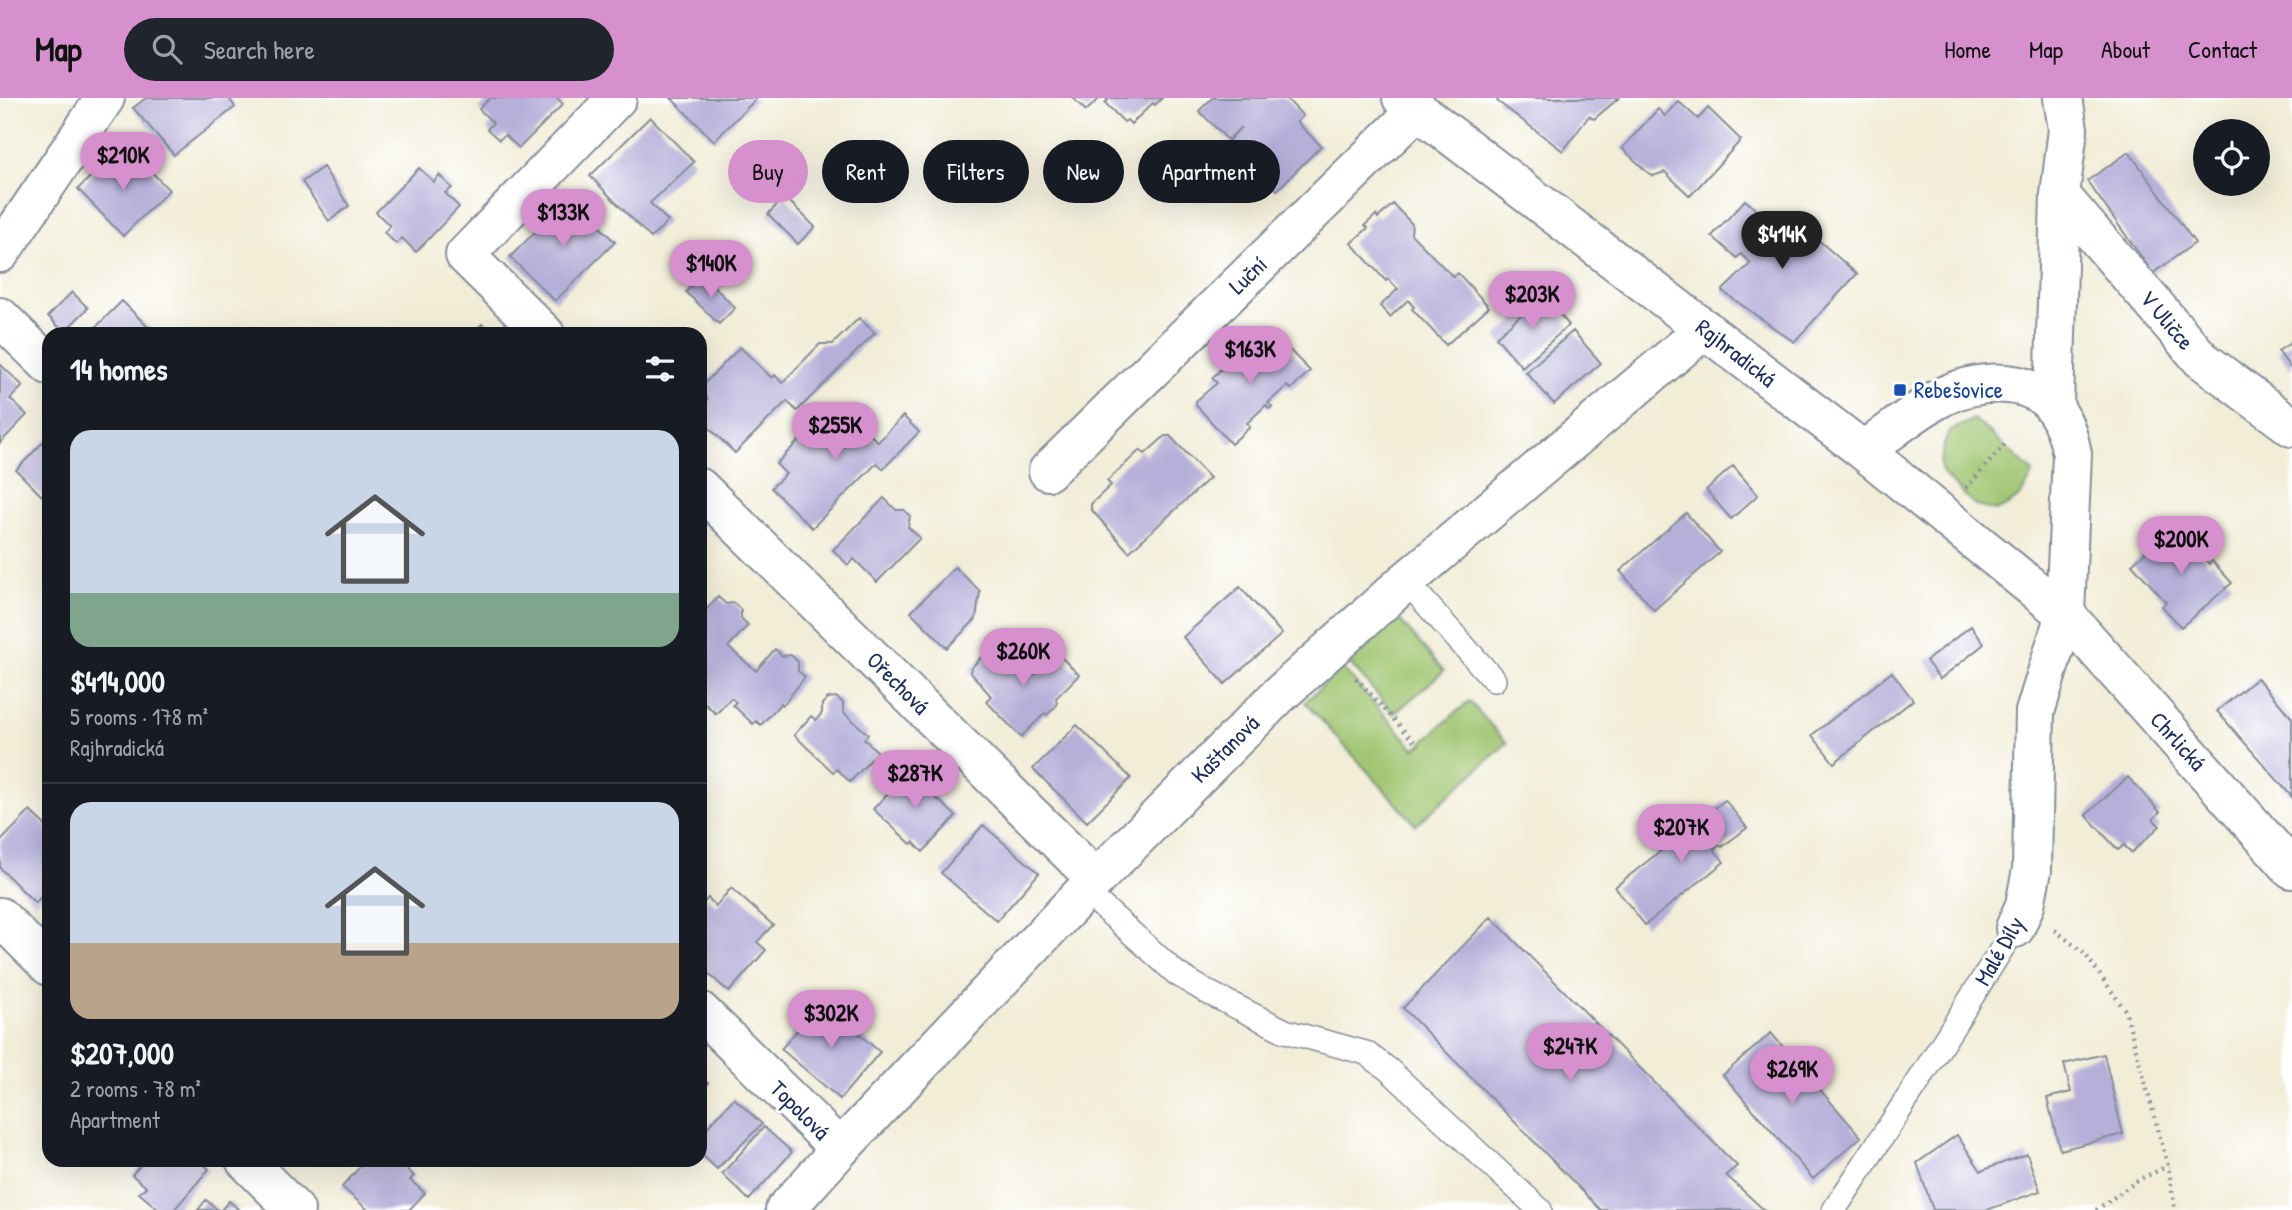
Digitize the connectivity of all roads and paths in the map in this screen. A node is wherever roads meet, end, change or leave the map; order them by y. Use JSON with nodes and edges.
{"nodes":[{"id":1,"x":105,"y":98,"type":"edge"},
{"id":2,"x":617,"y":98,"type":"edge"},
{"id":3,"x":2063,"y":98,"type":"edge"},
{"id":4,"x":1410,"y":103,"type":"edge"},
{"id":5,"x":2060,"y":195,"type":"junction"},
{"id":6,"x":0,"y":253,"type":"edge"},
{"id":7,"x":0,"y":317,"type":"edge"},
{"id":8,"x":538,"y":327,"type":"edge"},
{"id":9,"x":1705,"y":328,"type":"junction"},
{"id":10,"x":42,"y":358,"type":"edge"},
{"id":11,"x":2054,"y":406,"type":"junction"},
{"id":12,"x":2292,"y":426,"type":"edge"},
{"id":13,"x":2008,"y":441,"type":"dead end"},
{"id":14,"x":1864,"y":451,"type":"junction"},
{"id":15,"x":1048,"y":471,"type":"dead end"},
{"id":16,"x":707,"y":495,"type":"edge"},
{"id":17,"x":1942,"y":514,"type":"junction"},
{"id":18,"x":1406,"y":581,"type":"junction"},
{"id":19,"x":2065,"y":614,"type":"junction"},
{"id":20,"x":1329,"y":649,"type":"junction"},
{"id":21,"x":1494,"y":680,"type":"dead end"},
{"id":22,"x":1418,"y":746,"type":"dead end"},
{"id":23,"x":2292,"y":869,"type":"edge"},
{"id":24,"x":1090,"y":885,"type":"junction"},
{"id":25,"x":2020,"y":916,"type":"junction"},
{"id":26,"x":0,"y":917,"type":"edge"},
{"id":27,"x":42,"y":959,"type":"edge"},
{"id":28,"x":707,"y":1018,"type":"edge"},
{"id":29,"x":840,"y":1149,"type":"junction"},
{"id":30,"x":2168,"y":1166,"type":"junction"},
{"id":31,"x":252,"y":1167,"type":"edge"},
{"id":32,"x":296,"y":1210,"type":"edge"},
{"id":33,"x":785,"y":1210,"type":"edge"},
{"id":34,"x":1540,"y":1210,"type":"edge"},
{"id":35,"x":1834,"y":1210,"type":"edge"},
{"id":36,"x":2096,"y":1210,"type":"edge"},
{"id":37,"x":2175,"y":1210,"type":"edge"}],
"edges":[{"from":1,"to":6,"type":"street"},
{"from":2,"to":8,"type":"street"},
{"from":3,"to":5,"type":"street"},
{"from":4,"to":9,"type":"street","name":"Rajhradická"},
{"from":4,"to":15,"type":"street","name":"Luční"},
{"from":5,"to":11,"type":"street"},
{"from":5,"to":12,"type":"street","name":"V Uličce"},
{"from":7,"to":10,"type":"street"},
{"from":9,"to":14,"type":"street","name":"Rajhradická"},
{"from":9,"to":18,"type":"street","name":"Kaštanová"},
{"from":11,"to":14,"type":"street"},
{"from":11,"to":19,"type":"street"},
{"from":13,"to":17,"type":"path"},
{"from":14,"to":17,"type":"street","name":"Rajhradická"},
{"from":16,"to":24,"type":"street","name":"Ořechová"},
{"from":17,"to":19,"type":"street","name":"Rajhradická"},
{"from":18,"to":20,"type":"street","name":"Kaštanová"},
{"from":18,"to":21,"type":"lane"},
{"from":19,"to":23,"type":"street","name":"Chrlická"},
{"from":19,"to":25,"type":"street","name":"Malé Díly"},
{"from":20,"to":22,"type":"path"},
{"from":20,"to":24,"type":"street","name":"Kaštanová"},
{"from":24,"to":29,"type":"street","name":"Kaštanová"},
{"from":24,"to":34,"type":"lane"},
{"from":25,"to":30,"type":"path"},
{"from":25,"to":35,"type":"lane","name":"Malé Díly"},
{"from":26,"to":27,"type":"street"},
{"from":28,"to":29,"type":"street","name":"Topolová"},
{"from":29,"to":33,"type":"street","name":"Kaštanová"},
{"from":30,"to":36,"type":"path"},
{"from":30,"to":37,"type":"path"},
{"from":31,"to":32,"type":"street"}]}
